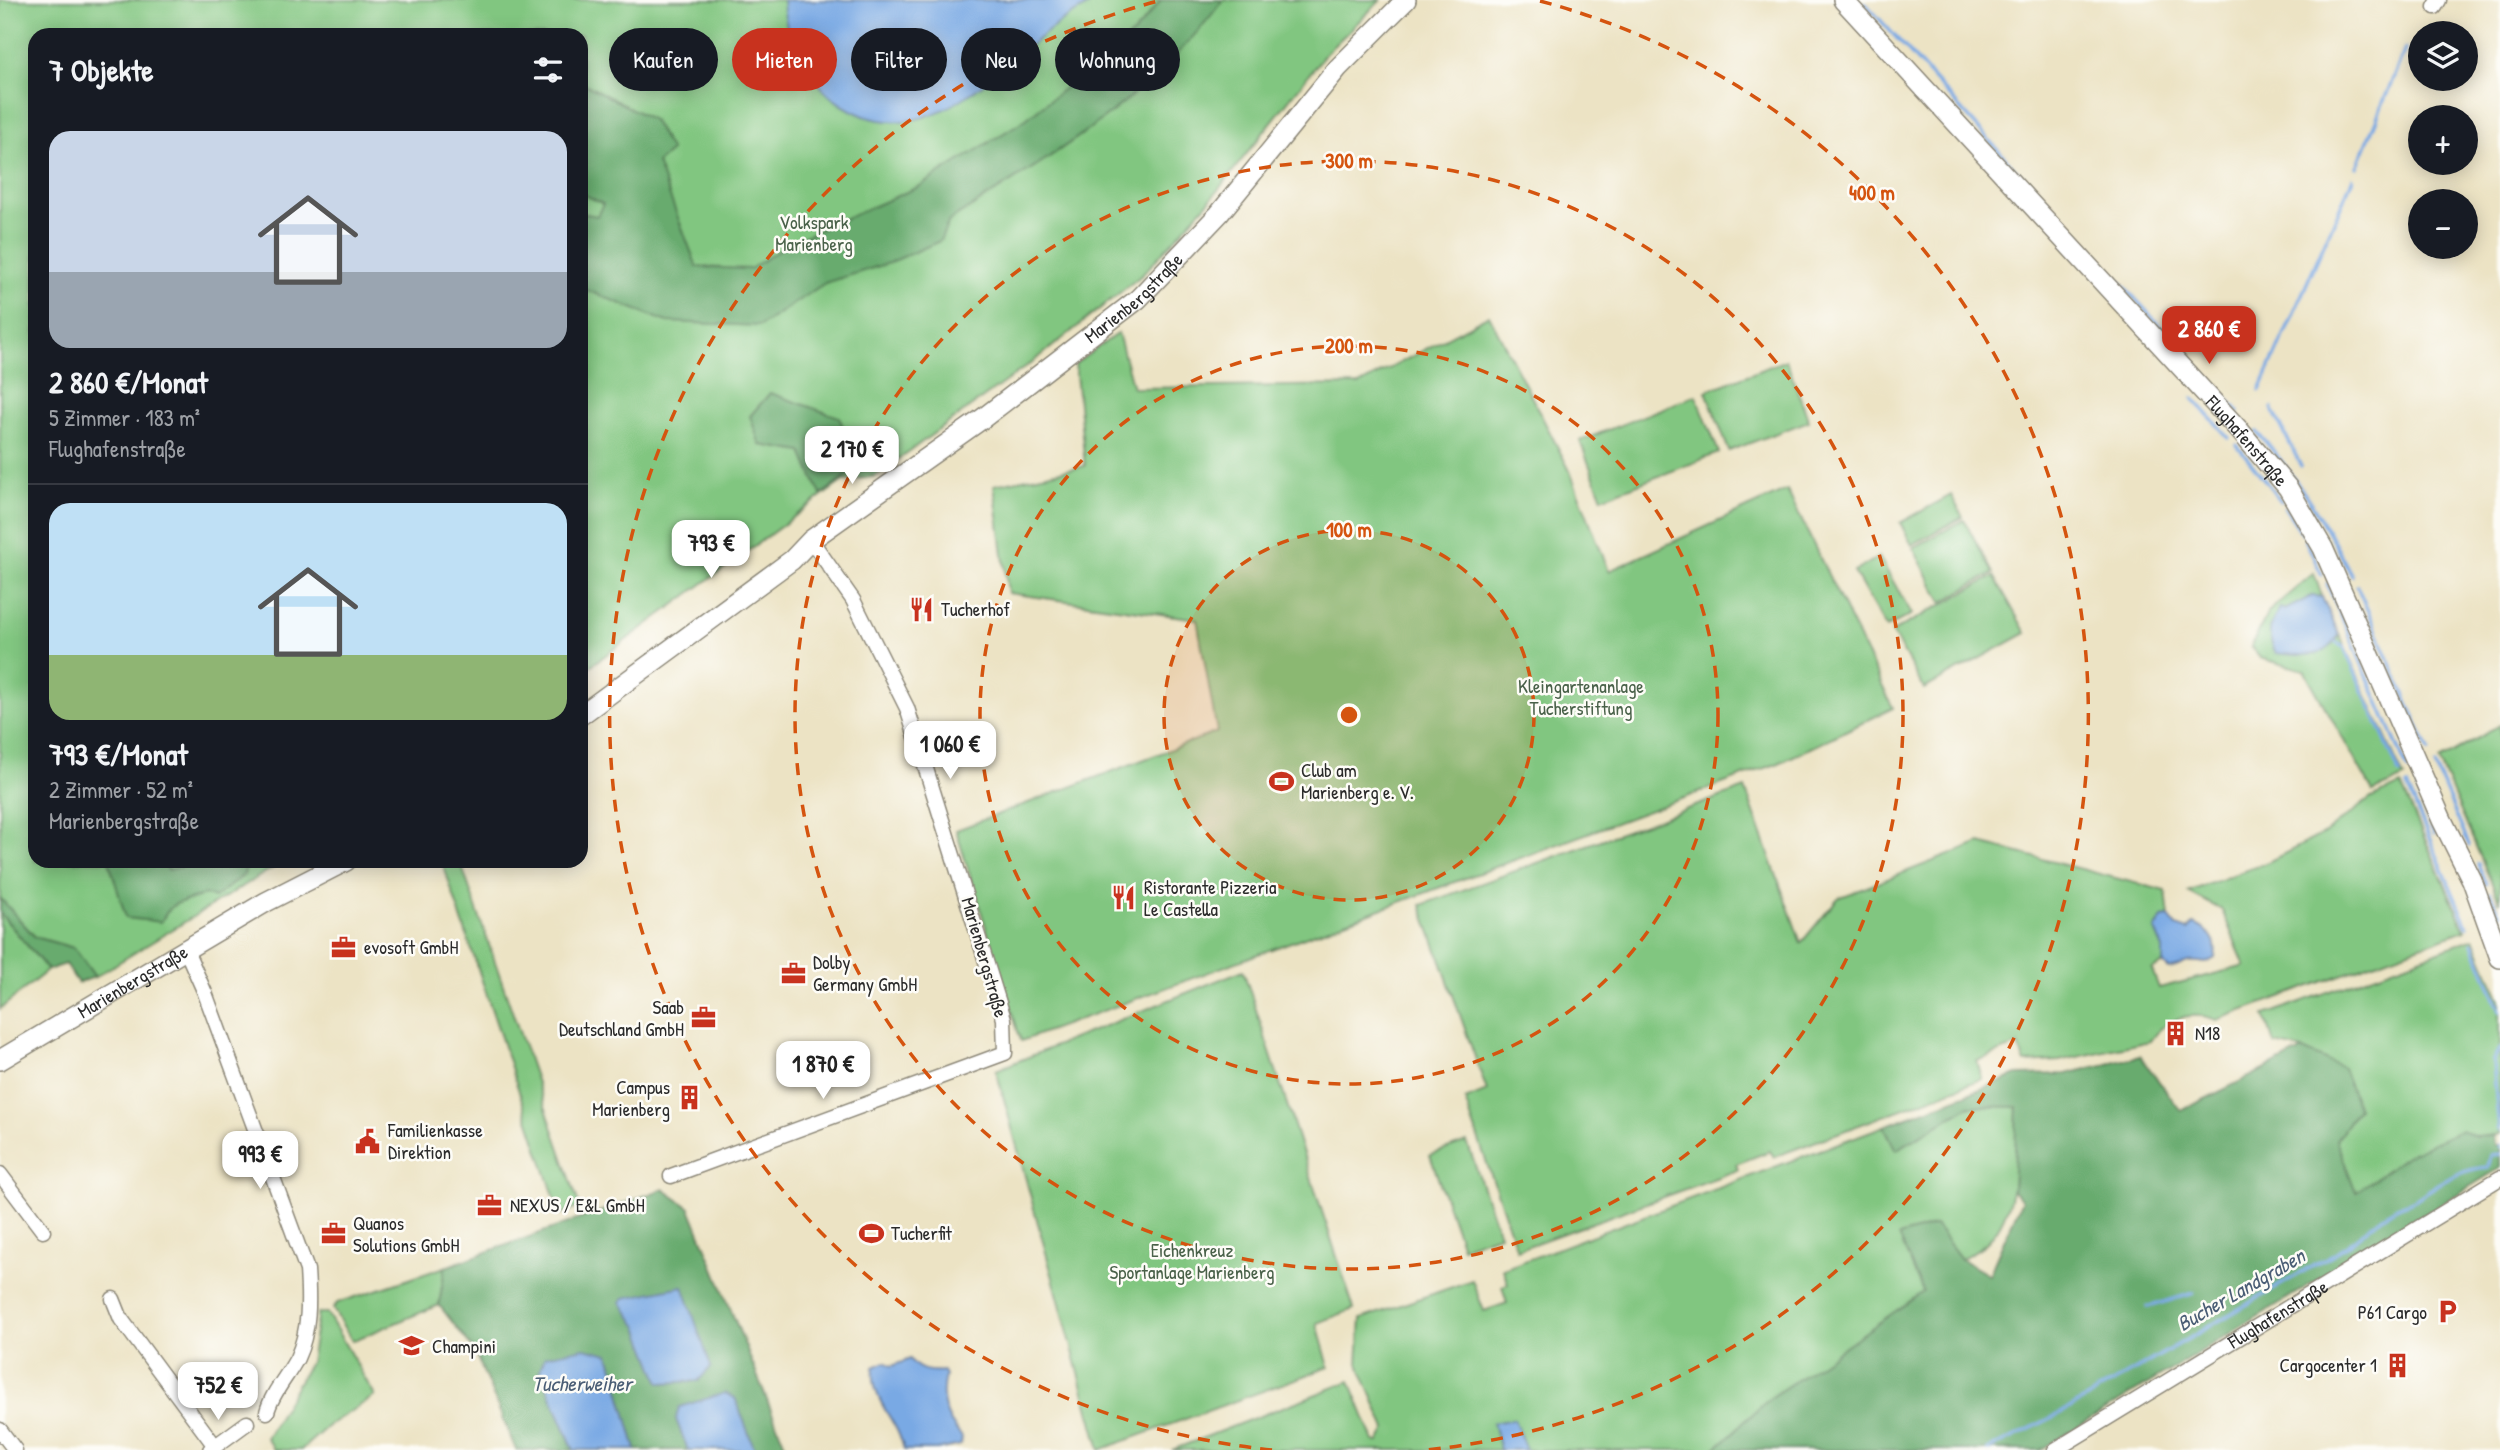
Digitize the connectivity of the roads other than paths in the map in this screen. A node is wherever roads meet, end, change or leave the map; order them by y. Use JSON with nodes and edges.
{"nodes":[{"id":1,"x":1406,"y":0,"type":"edge"},
{"id":2,"x":1843,"y":0,"type":"edge"},
{"id":3,"x":811,"y":540,"type":"junction"},
{"id":4,"x":588,"y":703,"type":"edge"},
{"id":5,"x":2442,"y":820,"type":"junction"},
{"id":6,"x":312,"y":868,"type":"edge"},
{"id":7,"x":332,"y":868,"type":"edge"},
{"id":8,"x":266,"y":902,"type":"junction"},
{"id":9,"x":186,"y":950,"type":"junction"},
{"id":10,"x":2500,"y":958,"type":"edge"},
{"id":11,"x":2500,"y":975,"type":"edge"},
{"id":12,"x":0,"y":1060,"type":"edge"},
{"id":13,"x":0,"y":1174,"type":"edge"},
{"id":14,"x":671,"y":1176,"type":"dead end"},
{"id":15,"x":2500,"y":1178,"type":"edge"},
{"id":16,"x":43,"y":1231,"type":"dead end"},
{"id":17,"x":113,"y":1299,"type":"dead end"},
{"id":18,"x":267,"y":1412,"type":"dead end"},
{"id":19,"x":247,"y":1423,"type":"dead end"},
{"id":20,"x":0,"y":1430,"type":"edge"},
{"id":21,"x":213,"y":1448,"type":"edge"},
{"id":22,"x":15,"y":1450,"type":"edge"},
{"id":23,"x":2055,"y":1450,"type":"edge"}],
"edges":[{"from":1,"to":3,"type":"main road","name":"Marienbergstraße"},
{"from":2,"to":5,"type":"main road","name":"Flughafenstraße"},
{"from":3,"to":4,"type":"main road","name":"Marienbergstraße"},
{"from":3,"to":14,"type":"street","name":"Marienbergstraße"},
{"from":5,"to":10,"type":"main road","name":"Flughafenstraße"},
{"from":5,"to":11,"type":"main road","name":"Flughafenstraße"},
{"from":6,"to":8,"type":"main road","name":"Marienbergstraße"},
{"from":7,"to":8,"type":"main road","name":"Marienbergstraße"},
{"from":8,"to":9,"type":"main road","name":"Marienbergstraße"},
{"from":9,"to":12,"type":"main road","name":"Marienbergstraße"},
{"from":9,"to":18,"type":"street"},
{"from":13,"to":16,"type":"street"},
{"from":15,"to":23,"type":"street","name":"Flughafenstraße"},
{"from":17,"to":21,"type":"street"},
{"from":19,"to":21,"type":"street"},
{"from":20,"to":22,"type":"street"}]}
